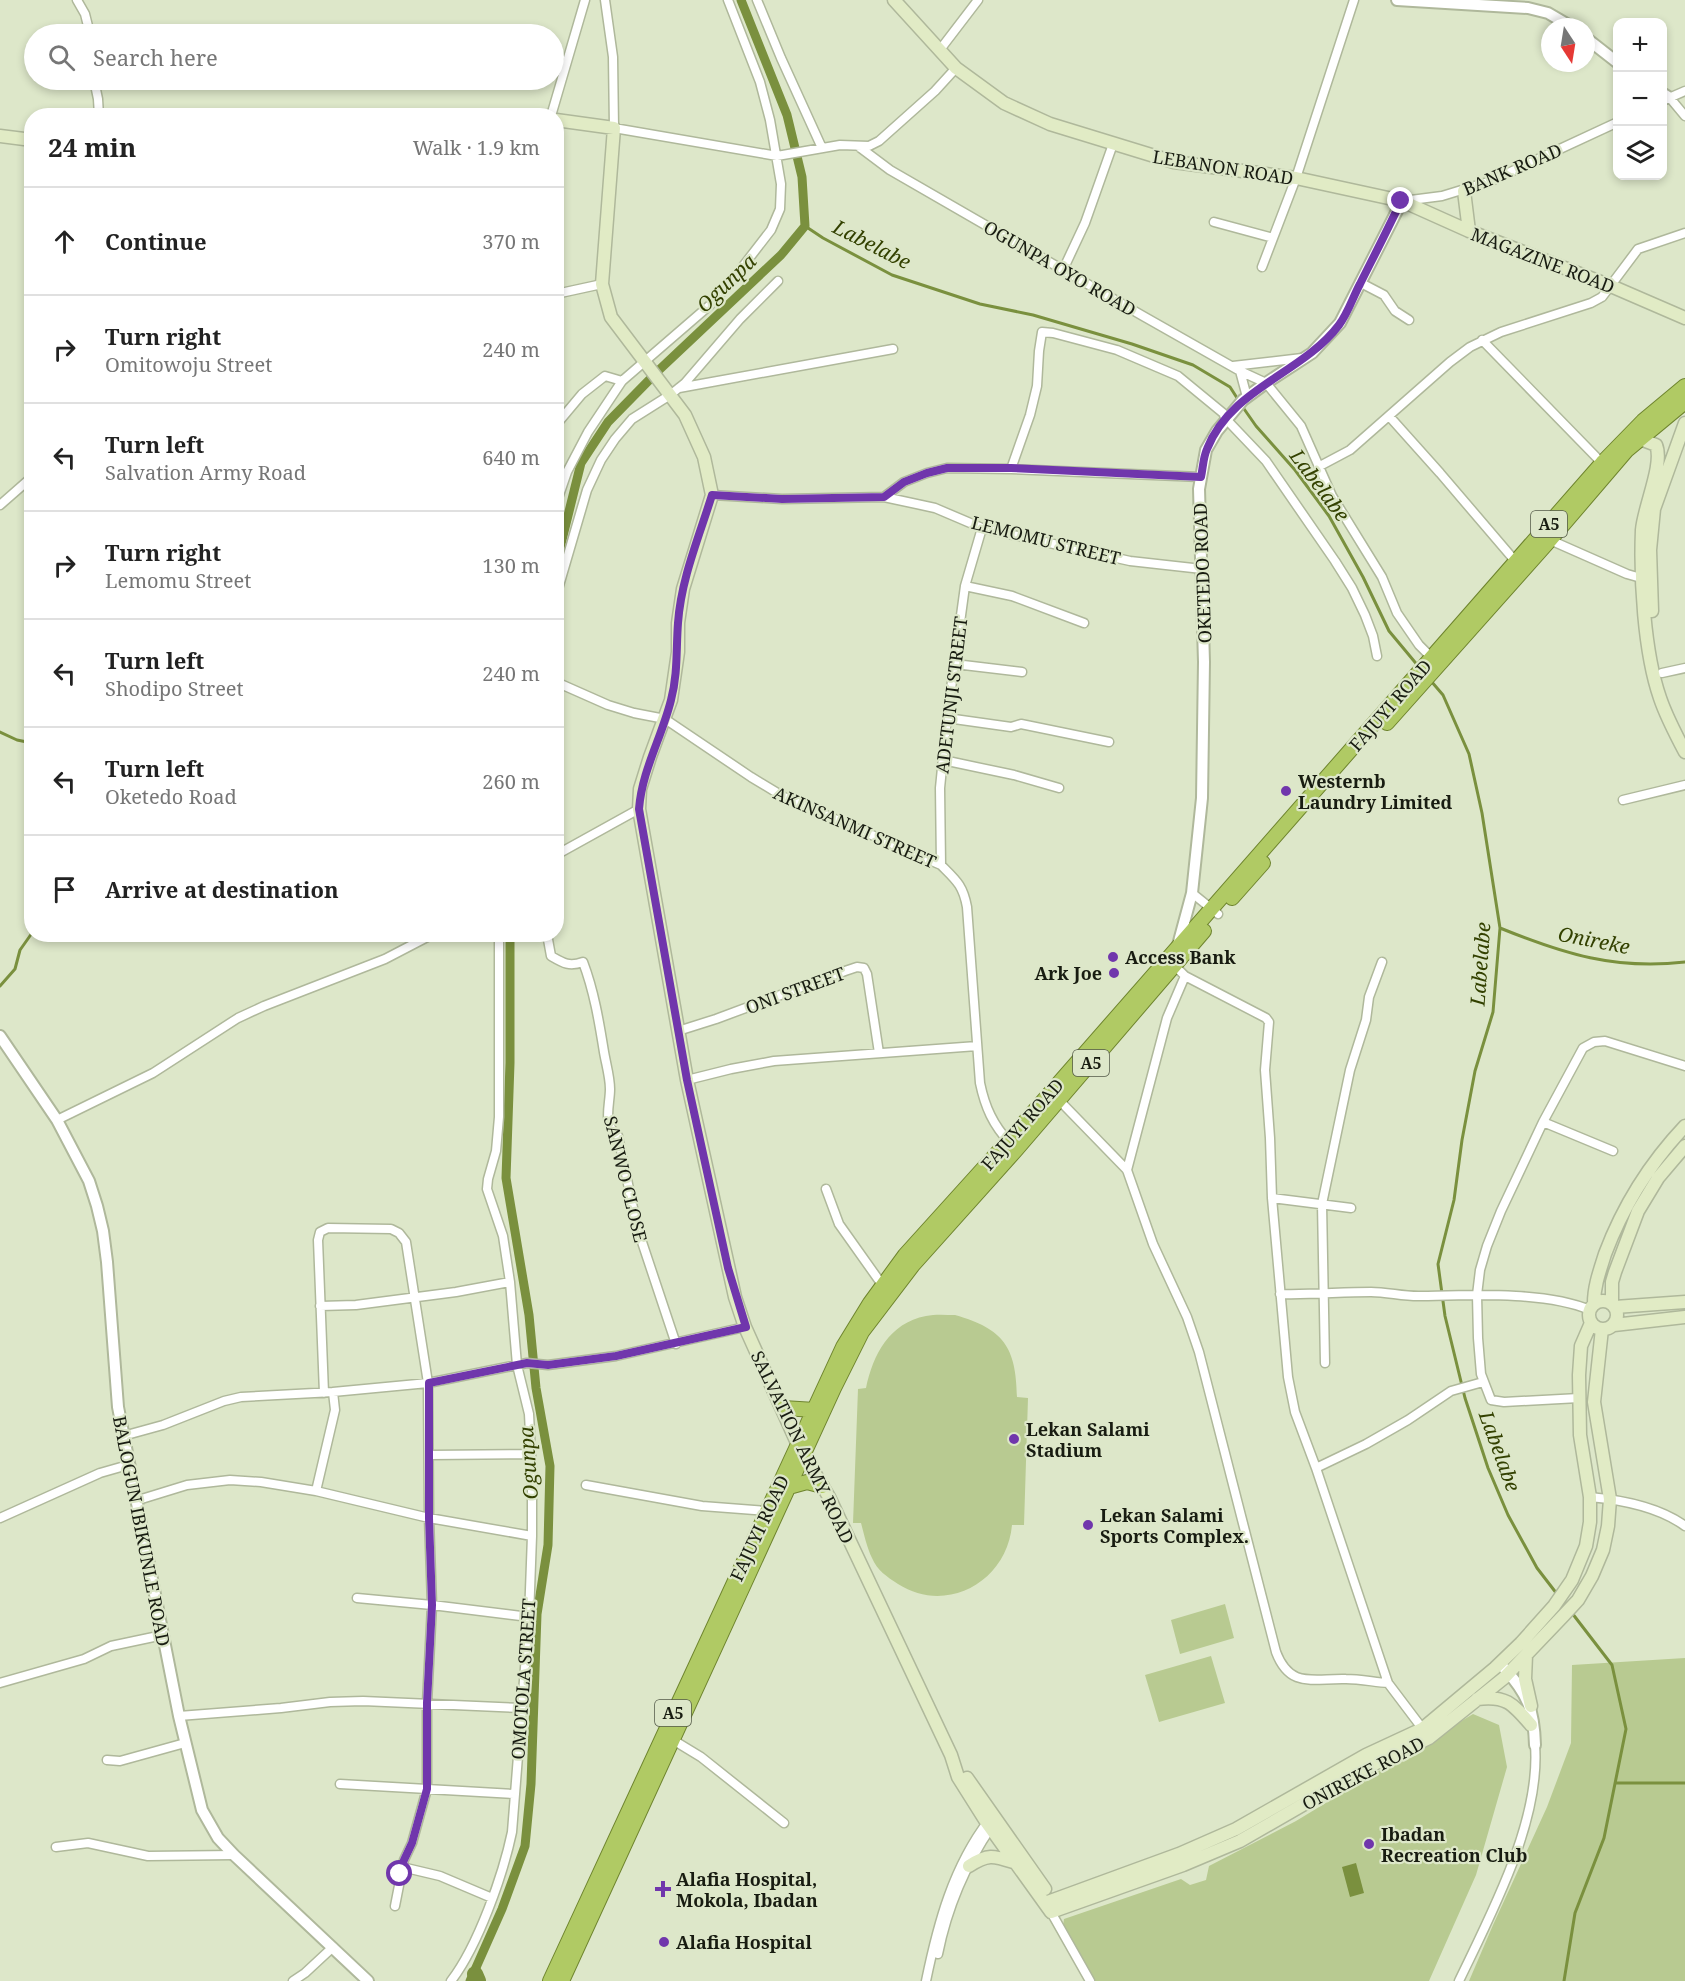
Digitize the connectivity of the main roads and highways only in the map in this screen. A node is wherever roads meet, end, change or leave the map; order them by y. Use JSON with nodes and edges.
{"nodes":[{"id":1,"x":894,"y":0,"type":"edge"},
{"id":2,"x":564,"y":121,"type":"edge"},
{"id":3,"x":0,"y":136,"type":"edge"},
{"id":4,"x":24,"y":139,"type":"edge"},
{"id":5,"x":1464,"y":191,"type":"road end"},
{"id":6,"x":1401,"y":201,"type":"joint"},
{"id":7,"x":1469,"y":231,"type":"junction"},
{"id":8,"x":1685,"y":318,"type":"edge"},
{"id":9,"x":1683,"y":400,"type":"edge"},
{"id":10,"x":1685,"y":423,"type":"edge"},
{"id":11,"x":1640,"y":439,"type":"junction"},
{"id":12,"x":1432,"y":664,"type":"junction"},
{"id":13,"x":1685,"y":736,"type":"edge"},
{"id":14,"x":1685,"y":752,"type":"edge"},
{"id":15,"x":1215,"y":911,"type":"junction"},
{"id":16,"x":1055,"y":1096,"type":"junction"},
{"id":17,"x":1685,"y":1126,"type":"edge"},
{"id":18,"x":1012,"y":1145,"type":"junction"},
{"id":19,"x":1685,"y":1146,"type":"edge"},
{"id":20,"x":1685,"y":1302,"type":"edge"},
{"id":21,"x":1614,"y":1305,"type":"junction"},
{"id":22,"x":1685,"y":1317,"type":"edge"},
{"id":23,"x":1598,"y":1318,"type":"junction"},
{"id":24,"x":783,"y":1408,"type":"junction"},
{"id":25,"x":815,"y":1410,"type":"junction"},
{"id":26,"x":801,"y":1451,"type":"junction"},
{"id":27,"x":822,"y":1486,"type":"junction"},
{"id":28,"x":789,"y":1488,"type":"junction"},
{"id":29,"x":1559,"y":1611,"type":"junction"},
{"id":30,"x":1526,"y":1655,"type":"junction"},
{"id":31,"x":1502,"y":1671,"type":"junction"},
{"id":32,"x":1476,"y":1700,"type":"junction"},
{"id":33,"x":1531,"y":1706,"type":"road end"},
{"id":34,"x":1531,"y":1725,"type":"road end"},
{"id":35,"x":1426,"y":1734,"type":"junction"},
{"id":36,"x":992,"y":1821,"type":"junction"},
{"id":37,"x":1016,"y":1863,"type":"junction"},
{"id":38,"x":969,"y":1866,"type":"road end"},
{"id":39,"x":1052,"y":1906,"type":"junction"},
{"id":40,"x":550,"y":1981,"type":"edge"},
{"id":41,"x":562,"y":1981,"type":"edge"}],
"edges":[{"from":1,"to":6,"type":"main road","name":"LEBANON ROAD"},
{"from":2,"to":24,"type":"main road","name":"SALVATION ARMY ROAD"},
{"from":3,"to":4,"type":"main road"},
{"from":5,"to":7,"type":"main road"},
{"from":6,"to":7,"type":"main road","name":"MAGAZINE ROAD"},
{"from":7,"to":8,"type":"main road","name":"MAGAZINE ROAD"},
{"from":9,"to":11,"type":"highway","name":"FAJUYI ROAD","number":"A5"},
{"from":9,"to":12,"type":"highway","name":"FAJUYI ROAD","number":"A5"},
{"from":10,"to":13,"type":"main road"},
{"from":11,"to":12,"type":"highway","name":"FAJUYI ROAD","number":"A5"},
{"from":11,"to":14,"type":"main road"},
{"from":12,"to":15,"type":"highway","name":"FAJUYI ROAD","number":"A5"},
{"from":15,"to":16,"type":"highway","name":"FAJUYI ROAD","number":"A5"},
{"from":15,"to":16,"type":"highway","name":"FAJUYI ROAD","number":"A5"},
{"from":16,"to":18,"type":"highway","name":"FAJUYI ROAD","number":"A5"},
{"from":17,"to":23,"type":"main road","name":"ONIREKE ROAD"},
{"from":18,"to":25,"type":"highway","name":"FAJUYI ROAD","number":"A5"},
{"from":18,"to":26,"type":"highway","name":"FAJUYI ROAD","number":"A5"},
{"from":19,"to":21,"type":"main road"},
{"from":20,"to":21,"type":"main road"},
{"from":21,"to":23,"type":"main road"},
{"from":21,"to":23,"type":"main road"},
{"from":22,"to":23,"type":"main road"},
{"from":23,"to":29,"type":"main road","name":"ONIREKE ROAD"},
{"from":23,"to":29,"type":"main road","name":"ONIREKE ROAD"},
{"from":24,"to":25,"type":"highway"},
{"from":24,"to":26,"type":"main road","name":"SALVATION ARMY ROAD"},
{"from":25,"to":26,"type":"highway","name":"FAJUYI ROAD","number":"A5"},
{"from":26,"to":27,"type":"main road","name":"SALVATION ARMY ROAD"},
{"from":26,"to":28,"type":"highway","name":"FAJUYI ROAD","number":"A5"},
{"from":26,"to":40,"type":"highway","name":"FAJUYI ROAD","number":"A5"},
{"from":27,"to":28,"type":"highway"},
{"from":27,"to":36,"type":"main road","name":"SALVATION ARMY ROAD"},
{"from":28,"to":41,"type":"highway","name":"FAJUYI ROAD","number":"A5"},
{"from":29,"to":30,"type":"main road","name":"ONIREKE ROAD"},
{"from":29,"to":31,"type":"main road","name":"ONIREKE ROAD"},
{"from":30,"to":31,"type":"main road","name":"ONIREKE ROAD"},
{"from":30,"to":33,"type":"main road"},
{"from":31,"to":32,"type":"main road","name":"ONIREKE ROAD"},
{"from":31,"to":35,"type":"main road","name":"ONIREKE ROAD"},
{"from":32,"to":34,"type":"main road"},
{"from":32,"to":35,"type":"main road","name":"ONIREKE ROAD"},
{"from":35,"to":39,"type":"main road","name":"ONIREKE ROAD"},
{"from":36,"to":37,"type":"main road","name":"SALVATION ARMY ROAD"},
{"from":36,"to":39,"type":"main road","name":"SALVATION ARMY ROAD"},
{"from":37,"to":38,"type":"main road"},
{"from":37,"to":39,"type":"main road","name":"SALVATION ARMY ROAD"}]}
